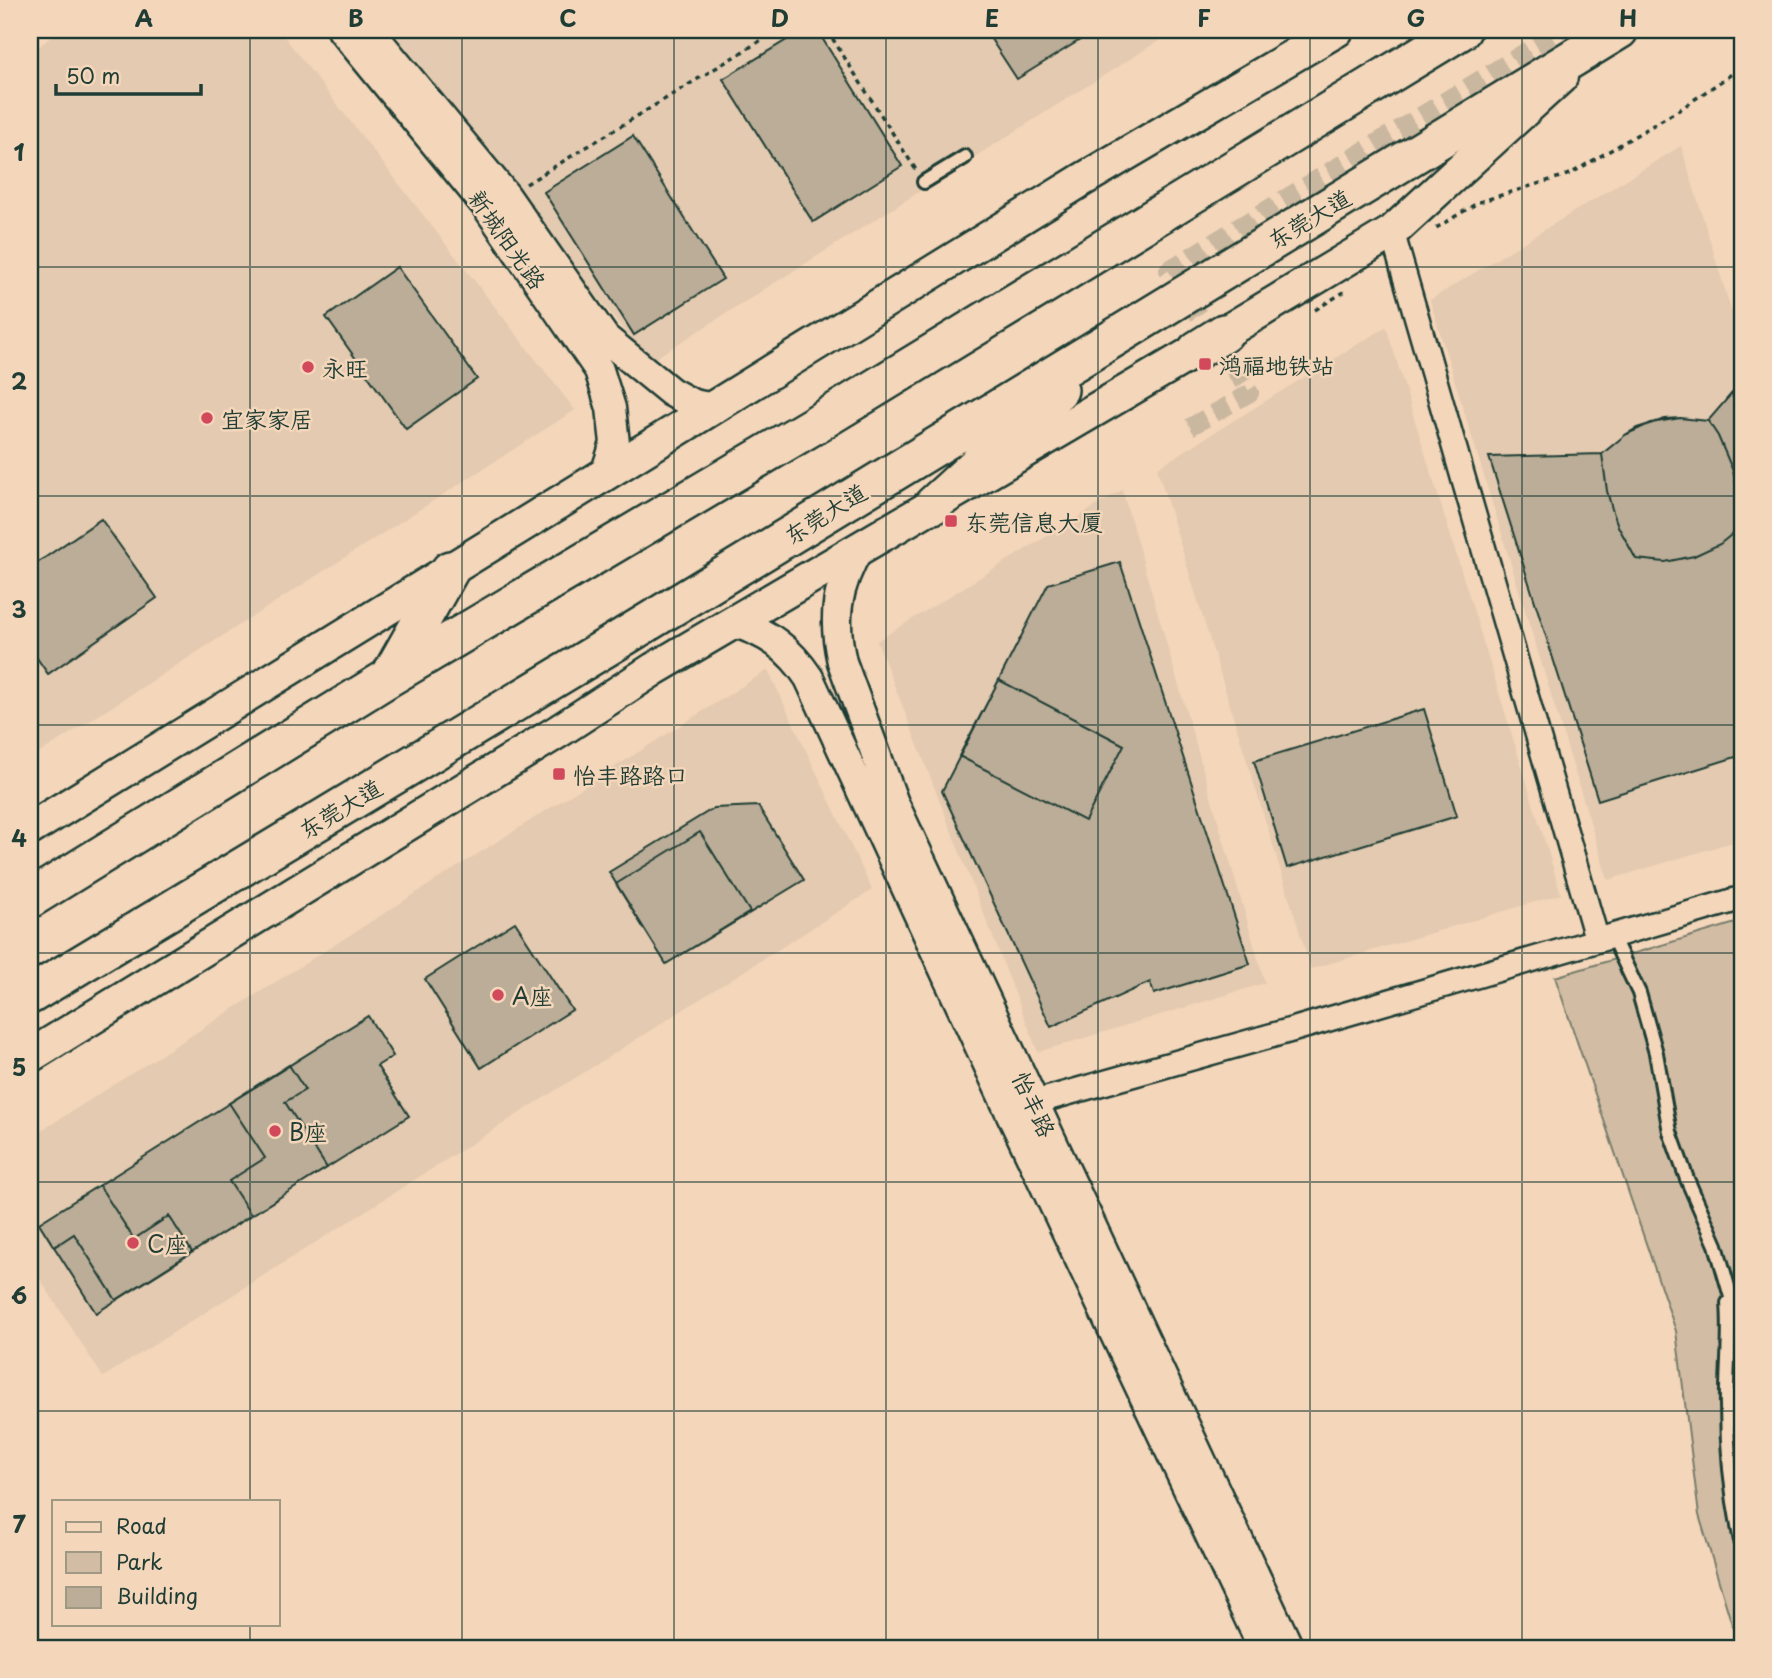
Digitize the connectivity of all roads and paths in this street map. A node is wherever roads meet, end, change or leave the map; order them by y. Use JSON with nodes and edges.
{"nodes":[{"id":1,"x":342,"y":30,"type":"edge"},
{"id":2,"x":369,"y":30,"type":"edge"},
{"id":3,"x":778,"y":30,"type":"edge"},
{"id":4,"x":827,"y":30,"type":"edge"},
{"id":5,"x":1337,"y":30,"type":"edge"},
{"id":6,"x":1462,"y":30,"type":"edge"},
{"id":7,"x":1610,"y":35,"type":"edge"},
{"id":8,"x":1742,"y":67,"type":"edge"},
{"id":9,"x":965,"y":157,"type":"dead end"},
{"id":10,"x":924,"y":181,"type":"joint"},
{"id":11,"x":506,"y":196,"type":"junction"},
{"id":12,"x":1433,"y":230,"type":"dead end"},
{"id":13,"x":1392,"y":232,"type":"junction"},
{"id":14,"x":1354,"y":286,"type":"dead end"},
{"id":15,"x":1308,"y":314,"type":"dead end"},
{"id":16,"x":1133,"y":325,"type":"junction"},
{"id":17,"x":713,"y":408,"type":"junction"},
{"id":18,"x":605,"y":474,"type":"junction"},
{"id":19,"x":933,"y":505,"type":"junction"},
{"id":20,"x":859,"y":548,"type":"junction"},
{"id":21,"x":450,"y":570,"type":"junction"},
{"id":22,"x":734,"y":623,"type":"junction"},
{"id":23,"x":388,"y":678,"type":"junction"},
{"id":24,"x":30,"y":829,"type":"edge"},
{"id":25,"x":1742,"y":898,"type":"edge"},
{"id":26,"x":30,"y":899,"type":"edge"},
{"id":27,"x":1605,"y":938,"type":"junction"},
{"id":28,"x":30,"y":995,"type":"edge"},
{"id":29,"x":30,"y":1056,"type":"edge"},
{"id":30,"x":1021,"y":1106,"type":"junction"},
{"id":31,"x":1722,"y":1269,"type":"junction"},
{"id":32,"x":1742,"y":1335,"type":"edge"},
{"id":33,"x":1742,"y":1546,"type":"edge"},
{"id":34,"x":1262,"y":1648,"type":"edge"},
{"id":35,"x":1289,"y":1648,"type":"edge"}],
"edges":[{"from":1,"to":18,"type":"street","name":"新城阳光路"},
{"from":2,"to":11,"type":"street","name":"新城阳光路"},
{"from":3,"to":11,"type":"path"},
{"from":4,"to":10,"type":"path"},
{"from":5,"to":17,"type":"main road"},
{"from":6,"to":23,"type":"main road"},
{"from":7,"to":13,"type":"main road"},
{"from":7,"to":16,"type":"main road","name":"东莞大道"},
{"from":8,"to":12,"type":"path"},
{"from":9,"to":10,"type":"lane"},
{"from":11,"to":17,"type":"street","name":"新城阳光路"},
{"from":13,"to":19,"type":"main road"},
{"from":13,"to":27,"type":"street"},
{"from":14,"to":15,"type":"path"},
{"from":16,"to":19,"type":"main road"},
{"from":16,"to":28,"type":"main road","name":"东莞大道"},
{"from":17,"to":18,"type":"main road"},
{"from":18,"to":21,"type":"main road"},
{"from":19,"to":20,"type":"main road"},
{"from":20,"to":22,"type":"main road"},
{"from":20,"to":30,"type":"street","name":"怡丰路"},
{"from":21,"to":23,"type":"main road"},
{"from":21,"to":24,"type":"main road"},
{"from":22,"to":29,"type":"main road"},
{"from":22,"to":30,"type":"street","name":"怡丰路"},
{"from":23,"to":26,"type":"main road"},
{"from":25,"to":27,"type":"street"},
{"from":27,"to":30,"type":"street"},
{"from":27,"to":31,"type":"lane"},
{"from":30,"to":34,"type":"street","name":"怡丰路"},
{"from":30,"to":35,"type":"street","name":"怡丰路"},
{"from":31,"to":32,"type":"lane"},
{"from":31,"to":33,"type":"lane"}]}
